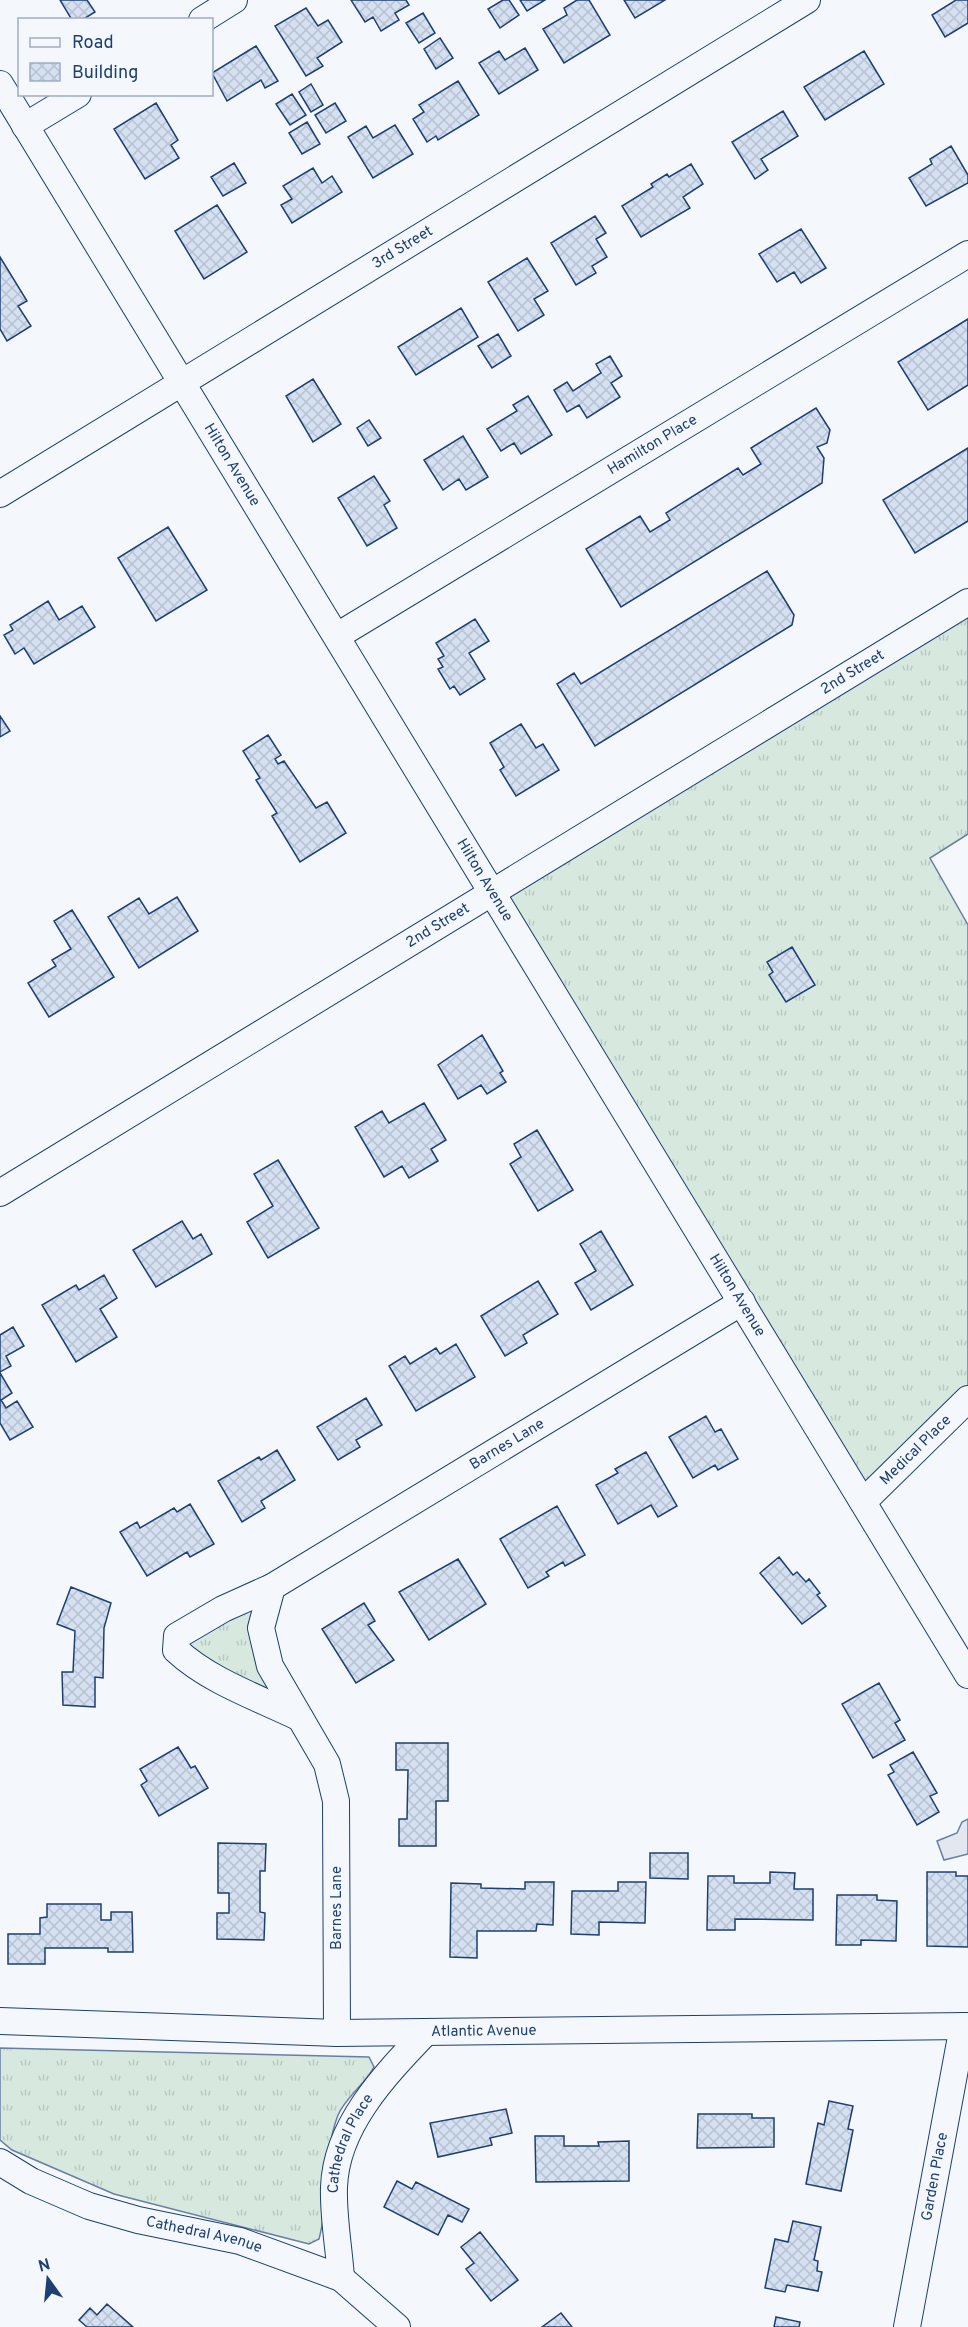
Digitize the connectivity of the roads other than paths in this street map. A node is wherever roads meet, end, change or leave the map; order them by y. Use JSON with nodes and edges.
{"nodes":[{"id":1,"x":234,"y":0,"type":"edge"},
{"id":2,"x":807,"y":0,"type":"edge"},
{"id":3,"x":205,"y":18,"type":"edge"},
{"id":4,"x":0,"y":84,"type":"edge"},
{"id":5,"x":75,"y":96,"type":"edge"},
{"id":6,"x":26,"y":126,"type":"junction"},
{"id":7,"x":968,"y":254,"type":"edge"},
{"id":8,"x":181,"y":382,"type":"junction"},
{"id":9,"x":0,"y":494,"type":"edge"},
{"id":10,"x":968,"y":602,"type":"edge"},
{"id":11,"x":337,"y":636,"type":"junction"},
{"id":12,"x":493,"y":894,"type":"junction"},
{"id":13,"x":0,"y":1193,"type":"edge"},
{"id":14,"x":742,"y":1302,"type":"junction"},
{"id":15,"x":968,"y":1399,"type":"edge"},
{"id":16,"x":863,"y":1502,"type":"junction"},
{"id":17,"x":272,"y":1587,"type":"junction"},
{"id":18,"x":968,"y":1676,"type":"edge"},
{"id":19,"x":300,"y":1718,"type":"junction"},
{"id":20,"x":0,"y":2021,"type":"edge"},
{"id":21,"x":965,"y":2026,"type":"edge"},
{"id":22,"x":426,"y":2032,"type":"junction"},
{"id":23,"x":337,"y":2033,"type":"junction"},
{"id":24,"x":0,"y":2162,"type":"edge"},
{"id":25,"x":341,"y":2278,"type":"junction"},
{"id":26,"x":397,"y":2327,"type":"edge"},
{"id":27,"x":907,"y":2327,"type":"edge"}],
"edges":[{"from":1,"to":3,"type":"street"},
{"from":2,"to":8,"type":"street","name":"3rd Street"},
{"from":4,"to":6,"type":"street","name":"Hilton Avenue"},
{"from":5,"to":6,"type":"street"},
{"from":6,"to":8,"type":"street","name":"Hilton Avenue"},
{"from":7,"to":11,"type":"street","name":"Hamilton Place"},
{"from":8,"to":9,"type":"street","name":"3rd Street"},
{"from":8,"to":11,"type":"street","name":"Hilton Avenue"},
{"from":10,"to":12,"type":"street","name":"2nd Street"},
{"from":11,"to":12,"type":"street","name":"Hilton Avenue"},
{"from":12,"to":13,"type":"street","name":"2nd Street"},
{"from":12,"to":14,"type":"street","name":"Hilton Avenue"},
{"from":14,"to":16,"type":"street","name":"Hilton Avenue"},
{"from":14,"to":17,"type":"street","name":"Barnes Lane"},
{"from":15,"to":16,"type":"street","name":"Medical Place"},
{"from":16,"to":18,"type":"street","name":"Hilton Avenue"},
{"from":17,"to":19,"type":"street","name":"Barnes Lane"},
{"from":17,"to":19,"type":"street","name":"Barnes Lane"},
{"from":19,"to":23,"type":"street","name":"Barnes Lane"},
{"from":20,"to":23,"type":"street","name":"Atlantic Avenue"},
{"from":21,"to":22,"type":"street","name":"Atlantic Avenue"},
{"from":21,"to":27,"type":"street","name":"Garden Place"},
{"from":22,"to":23,"type":"street","name":"Atlantic Avenue"},
{"from":22,"to":25,"type":"street","name":"Cathedral Place"},
{"from":24,"to":25,"type":"street","name":"Cathedral Avenue"},
{"from":25,"to":26,"type":"street","name":"Cathedral Avenue"}]}
